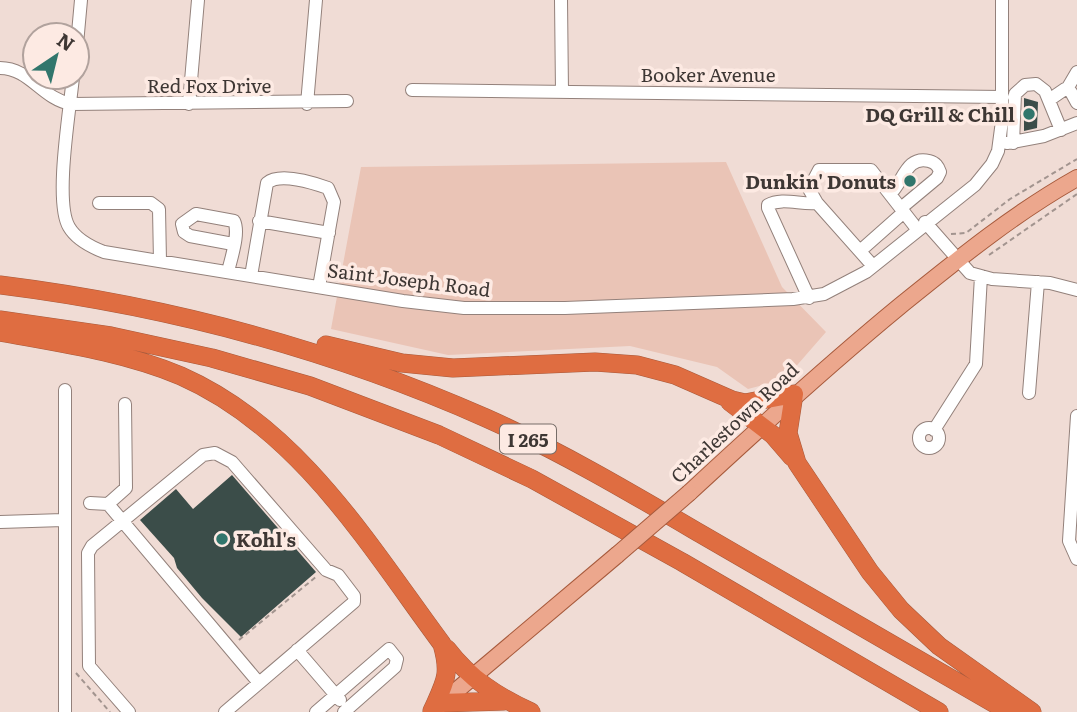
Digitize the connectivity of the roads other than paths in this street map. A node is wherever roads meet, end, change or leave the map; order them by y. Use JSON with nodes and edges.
{"nodes":[{"id":1,"x":81,"y":0,"type":"edge"},
{"id":2,"x":198,"y":0,"type":"edge"},
{"id":3,"x":316,"y":0,"type":"edge"},
{"id":4,"x":561,"y":0,"type":"edge"},
{"id":5,"x":1002,"y":0,"type":"edge"},
{"id":6,"x":79,"y":21,"type":"edge"},
{"id":7,"x":0,"y":68,"type":"edge"},
{"id":8,"x":1077,"y":72,"type":"edge"},
{"id":9,"x":1066,"y":89,"type":"junction"},
{"id":10,"x":412,"y":90,"type":"dead end"},
{"id":11,"x":72,"y":91,"type":"edge"},
{"id":12,"x":562,"y":92,"type":"junction"},
{"id":13,"x":1003,"y":97,"type":"junction"},
{"id":14,"x":1049,"y":100,"type":"junction"},
{"id":15,"x":346,"y":101,"type":"dead end"},
{"id":16,"x":1077,"y":103,"type":"edge"},
{"id":17,"x":71,"y":104,"type":"junction"},
{"id":18,"x":189,"y":104,"type":"junction"},
{"id":19,"x":307,"y":104,"type":"junction"},
{"id":20,"x":1077,"y":123,"type":"edge"},
{"id":21,"x":1061,"y":130,"type":"junction"},
{"id":22,"x":1000,"y":142,"type":"junction"},
{"id":23,"x":1013,"y":143,"type":"junction"},
{"id":24,"x":1077,"y":178,"type":"edge"},
{"id":25,"x":890,"y":194,"type":"junction"},
{"id":26,"x":99,"y":202,"type":"dead end"},
{"id":27,"x":817,"y":203,"type":"junction"},
{"id":28,"x":902,"y":210,"type":"junction"},
{"id":29,"x":259,"y":220,"type":"junction"},
{"id":30,"x":921,"y":225,"type":"junction"},
{"id":31,"x":329,"y":233,"type":"junction"},
{"id":32,"x":234,"y":239,"type":"junction"},
{"id":33,"x":860,"y":251,"type":"junction"},
{"id":34,"x":956,"y":260,"type":"junction"},
{"id":35,"x":160,"y":261,"type":"junction"},
{"id":36,"x":873,"y":266,"type":"junction"},
{"id":37,"x":228,"y":272,"type":"junction"},
{"id":38,"x":251,"y":276,"type":"junction"},
{"id":39,"x":981,"y":276,"type":"junction"},
{"id":40,"x":1038,"y":282,"type":"junction"},
{"id":41,"x":0,"y":285,"type":"edge"},
{"id":42,"x":319,"y":287,"type":"junction"},
{"id":43,"x":1077,"y":290,"type":"edge"},
{"id":44,"x":809,"y":298,"type":"junction"},
{"id":45,"x":199,"y":319,"type":"junction"},
{"id":46,"x":0,"y":320,"type":"edge"},
{"id":47,"x":0,"y":331,"type":"edge"},
{"id":48,"x":65,"y":390,"type":"dead end"},
{"id":49,"x":1029,"y":393,"type":"dead end"},
{"id":50,"x":794,"y":394,"type":"junction"},
{"id":51,"x":722,"y":396,"type":"junction"},
{"id":52,"x":125,"y":404,"type":"dead end"},
{"id":53,"x":1077,"y":416,"type":"edge"},
{"id":54,"x":760,"y":426,"type":"junction"},
{"id":55,"x":934,"y":430,"type":"dead end"},
{"id":56,"x":797,"y":463,"type":"junction"},
{"id":57,"x":90,"y":503,"type":"dead end"},
{"id":58,"x":108,"y":503,"type":"junction"},
{"id":59,"x":63,"y":520,"type":"junction"},
{"id":60,"x":0,"y":522,"type":"edge"},
{"id":61,"x":122,"y":522,"type":"junction"},
{"id":62,"x":1077,"y":559,"type":"edge"},
{"id":63,"x":442,"y":643,"type":"junction"},
{"id":64,"x":297,"y":650,"type":"junction"},
{"id":65,"x":472,"y":676,"type":"junction"},
{"id":66,"x":259,"y":682,"type":"junction"},
{"id":67,"x":336,"y":695,"type":"junction"},
{"id":68,"x":506,"y":701,"type":"junction"},
{"id":69,"x":435,"y":709,"type":"edge"},
{"id":70,"x":346,"y":711,"type":"edge"},
{"id":71,"x":65,"y":712,"type":"edge"},
{"id":72,"x":129,"y":712,"type":"edge"},
{"id":73,"x":225,"y":712,"type":"edge"},
{"id":74,"x":316,"y":712,"type":"edge"},
{"id":75,"x":531,"y":712,"type":"edge"},
{"id":76,"x":939,"y":712,"type":"edge"},
{"id":77,"x":1009,"y":712,"type":"edge"},
{"id":78,"x":1032,"y":712,"type":"edge"}],
"edges":[{"from":1,"to":6,"type":"street"},
{"from":2,"to":18,"type":"street"},
{"from":3,"to":19,"type":"street"},
{"from":4,"to":12,"type":"street"},
{"from":5,"to":13,"type":"street"},
{"from":7,"to":17,"type":"street"},
{"from":8,"to":9,"type":"street"},
{"from":9,"to":14,"type":"street"},
{"from":9,"to":16,"type":"street"},
{"from":10,"to":12,"type":"street","name":"Booker Avenue"},
{"from":11,"to":17,"type":"street","name":"Saint Joseph Road"},
{"from":12,"to":13,"type":"street","name":"Booker Avenue"},
{"from":13,"to":22,"type":"street"},
{"from":14,"to":21,"type":"street"},
{"from":14,"to":23,"type":"street"},
{"from":15,"to":19,"type":"street","name":"Red Fox Drive"},
{"from":17,"to":18,"type":"street","name":"Red Fox Drive"},
{"from":17,"to":35,"type":"street","name":"Saint Joseph Road"},
{"from":18,"to":19,"type":"street","name":"Red Fox Drive"},
{"from":20,"to":21,"type":"street"},
{"from":21,"to":23,"type":"street"},
{"from":22,"to":23,"type":"street"},
{"from":22,"to":30,"type":"street","name":"Saint Joseph Road"},
{"from":24,"to":34,"type":"main road","name":"Charlestown Road"},
{"from":25,"to":27,"type":"street"},
{"from":25,"to":28,"type":"street"},
{"from":25,"to":28,"type":"street"},
{"from":26,"to":35,"type":"street"},
{"from":27,"to":33,"type":"street"},
{"from":27,"to":44,"type":"street"},
{"from":28,"to":30,"type":"street"},
{"from":28,"to":33,"type":"street"},
{"from":29,"to":31,"type":"street"},
{"from":29,"to":31,"type":"street"},
{"from":29,"to":38,"type":"street"},
{"from":30,"to":34,"type":"street"},
{"from":30,"to":36,"type":"street","name":"Saint Joseph Road"},
{"from":31,"to":42,"type":"street"},
{"from":32,"to":32,"type":"street"},
{"from":32,"to":37,"type":"street"},
{"from":33,"to":36,"type":"street"},
{"from":34,"to":39,"type":"street"},
{"from":34,"to":50,"type":"main road","name":"Charlestown Road"},
{"from":35,"to":37,"type":"street","name":"Saint Joseph Road"},
{"from":36,"to":44,"type":"street","name":"Saint Joseph Road"},
{"from":37,"to":38,"type":"street","name":"Saint Joseph Road"},
{"from":38,"to":42,"type":"street","name":"Saint Joseph Road"},
{"from":39,"to":40,"type":"street"},
{"from":39,"to":55,"type":"street"},
{"from":40,"to":43,"type":"street"},
{"from":40,"to":49,"type":"street"},
{"from":41,"to":45,"type":"highway","number":"I 265"},
{"from":42,"to":44,"type":"street","name":"Saint Joseph Road"},
{"from":45,"to":51,"type":"highway"},
{"from":45,"to":77,"type":"highway","number":"I 265"},
{"from":46,"to":76,"type":"highway","number":"I 265"},
{"from":47,"to":63,"type":"highway"},
{"from":48,"to":59,"type":"street"},
{"from":50,"to":51,"type":"highway"},
{"from":50,"to":54,"type":"main road","name":"Charlestown Road"},
{"from":50,"to":56,"type":"highway"},
{"from":51,"to":54,"type":"highway"},
{"from":52,"to":58,"type":"street"},
{"from":53,"to":62,"type":"street"},
{"from":54,"to":56,"type":"highway"},
{"from":54,"to":65,"type":"main road","name":"Charlestown Road","bridge":true},
{"from":56,"to":78,"type":"highway"},
{"from":57,"to":58,"type":"street"},
{"from":58,"to":61,"type":"street"},
{"from":59,"to":60,"type":"street"},
{"from":59,"to":71,"type":"street"},
{"from":61,"to":64,"type":"street"},
{"from":61,"to":66,"type":"street"},
{"from":61,"to":72,"type":"street"},
{"from":63,"to":65,"type":"highway"},
{"from":63,"to":69,"type":"highway"},
{"from":64,"to":66,"type":"street"},
{"from":64,"to":67,"type":"street"},
{"from":65,"to":68,"type":"highway"},
{"from":65,"to":69,"type":"main road","name":"Charlestown Road"},
{"from":66,"to":73,"type":"street"},
{"from":67,"to":70,"type":"street"},
{"from":67,"to":70,"type":"street"},
{"from":67,"to":74,"type":"street"},
{"from":68,"to":69,"type":"highway"},
{"from":68,"to":75,"type":"highway"}]}
